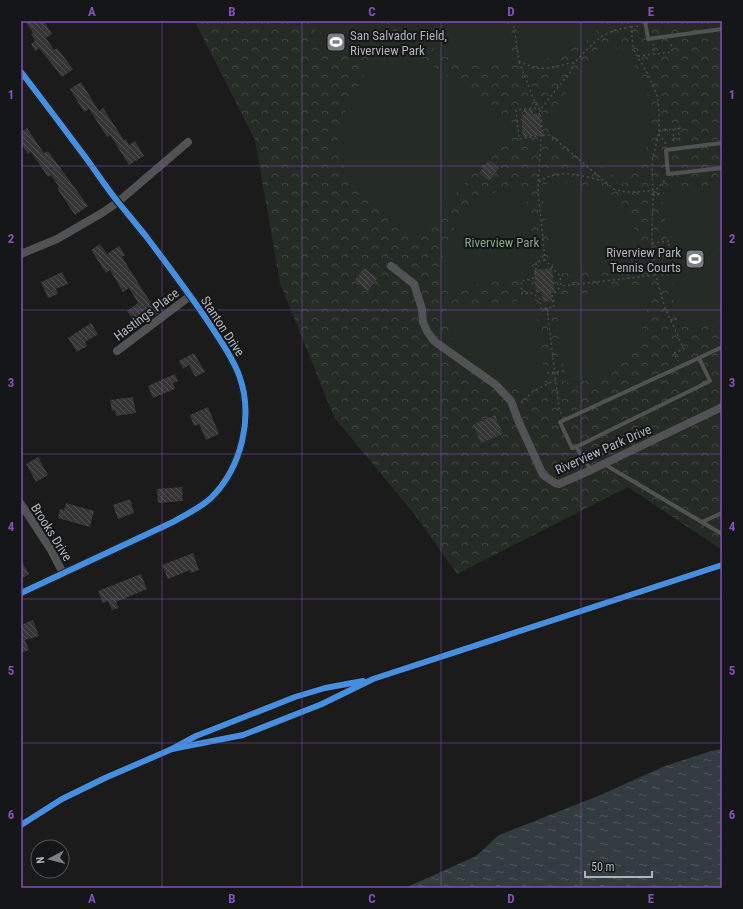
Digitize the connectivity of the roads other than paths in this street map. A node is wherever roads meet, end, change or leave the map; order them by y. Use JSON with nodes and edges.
{"nodes":[{"id":1,"x":645,"y":21,"type":"edge"},
{"id":2,"x":722,"y":29,"type":"edge"},
{"id":3,"x":21,"y":72,"type":"edge"},
{"id":4,"x":188,"y":142,"type":"dead end"},
{"id":5,"x":722,"y":143,"type":"edge"},
{"id":6,"x":722,"y":168,"type":"edge"},
{"id":7,"x":118,"y":202,"type":"junction"},
{"id":8,"x":21,"y":254,"type":"edge"},
{"id":9,"x":391,"y":266,"type":"dead end"},
{"id":10,"x":190,"y":296,"type":"junction"},
{"id":11,"x":722,"y":347,"type":"edge"},
{"id":12,"x":117,"y":352,"type":"dead end"},
{"id":13,"x":700,"y":358,"type":"junction"},
{"id":14,"x":722,"y":407,"type":"edge"},
{"id":15,"x":576,"y":447,"type":"junction"},
{"id":16,"x":604,"y":464,"type":"junction"},
{"id":17,"x":591,"y":470,"type":"junction"},
{"id":18,"x":21,"y":504,"type":"edge"},
{"id":19,"x":722,"y":513,"type":"edge"},
{"id":20,"x":702,"y":522,"type":"junction"},
{"id":21,"x":722,"y":534,"type":"edge"},
{"id":22,"x":63,"y":573,"type":"junction"},
{"id":23,"x":21,"y":593,"type":"edge"}],
"edges":[{"from":1,"to":2,"type":"lane"},
{"from":3,"to":7,"type":"street","name":"Stanton Drive"},
{"from":4,"to":7,"type":"street"},
{"from":5,"to":6,"type":"lane"},
{"from":7,"to":8,"type":"street"},
{"from":7,"to":10,"type":"street","name":"Stanton Drive"},
{"from":9,"to":17,"type":"street","name":"Riverview Park Drive"},
{"from":10,"to":12,"type":"street","name":"Hastings Place"},
{"from":10,"to":22,"type":"street","name":"Stanton Drive"},
{"from":11,"to":13,"type":"lane"},
{"from":13,"to":15,"type":"lane"},
{"from":13,"to":15,"type":"lane"},
{"from":14,"to":16,"type":"street","name":"Riverview Park Drive"},
{"from":15,"to":17,"type":"lane"},
{"from":16,"to":17,"type":"street","name":"Riverview Park Drive"},
{"from":16,"to":20,"type":"lane"},
{"from":18,"to":22,"type":"street","name":"Brooks Drive"},
{"from":19,"to":20,"type":"lane"},
{"from":20,"to":21,"type":"lane"},
{"from":22,"to":23,"type":"street","name":"Stanton Drive"}]}
